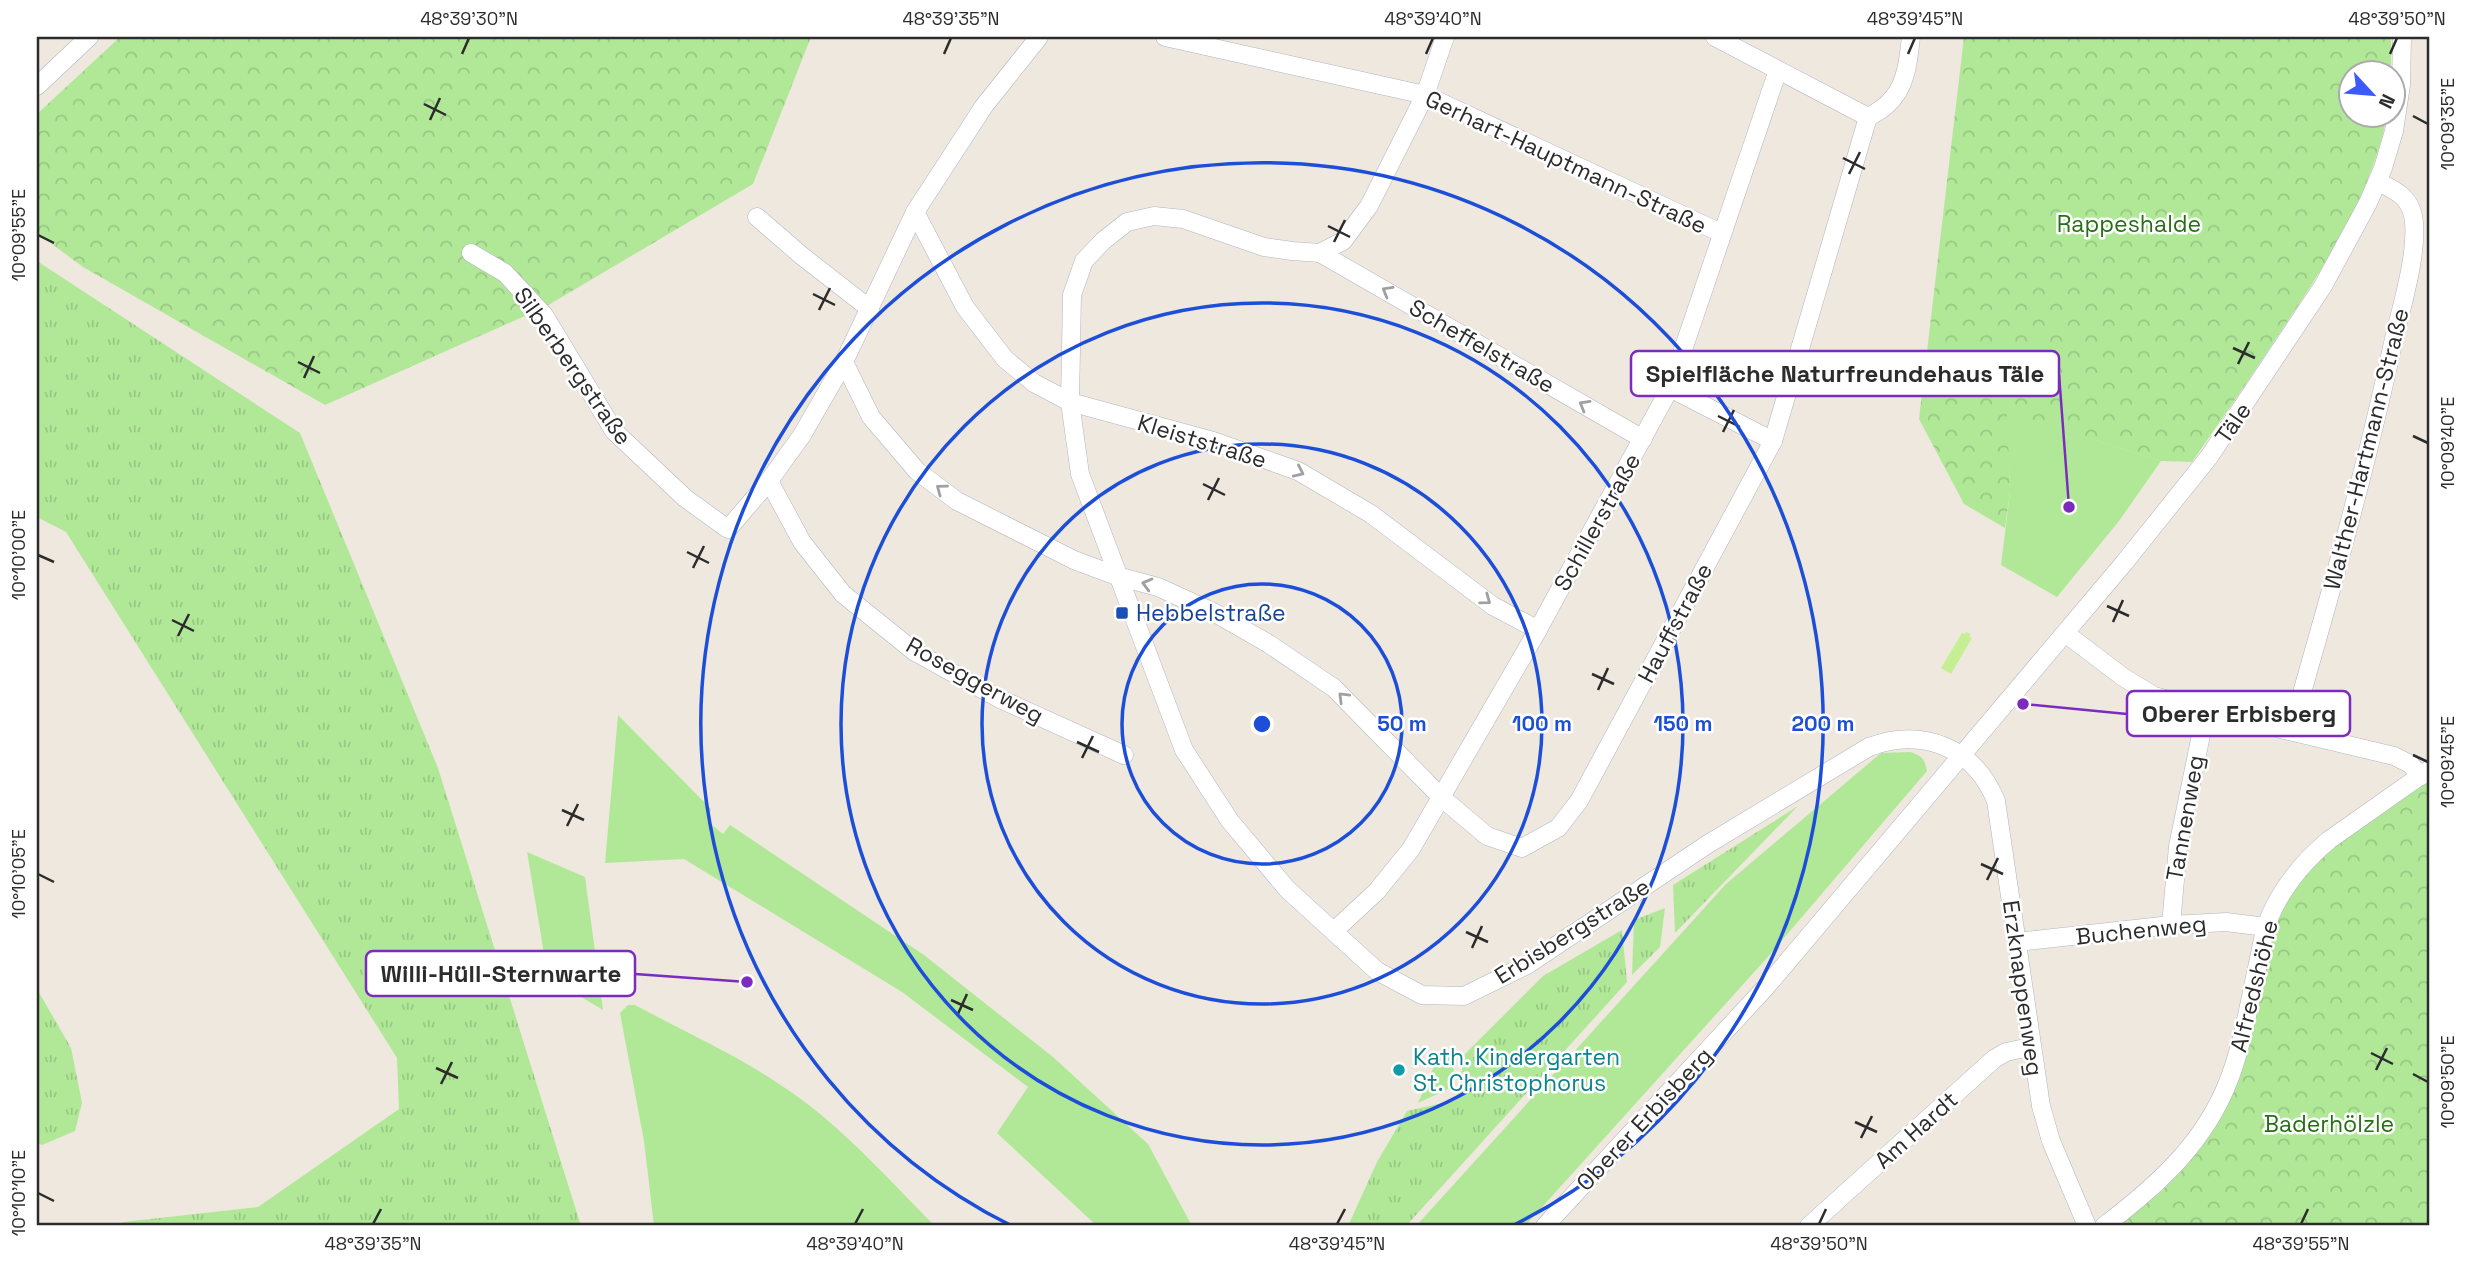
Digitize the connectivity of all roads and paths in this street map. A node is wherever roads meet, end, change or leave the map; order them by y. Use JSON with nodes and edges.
{"nodes":[{"id":1,"x":89,"y":37,"type":"edge"},
{"id":2,"x":1039,"y":37,"type":"edge"},
{"id":3,"x":1165,"y":37,"type":"edge"},
{"id":4,"x":1445,"y":37,"type":"edge"},
{"id":5,"x":1714,"y":37,"type":"edge"},
{"id":6,"x":1911,"y":37,"type":"edge"},
{"id":7,"x":2402,"y":37,"type":"edge"},
{"id":8,"x":1184,"y":39,"type":"edge"},
{"id":9,"x":1778,"y":70,"type":"junction"},
{"id":10,"x":37,"y":86,"type":"edge"},
{"id":11,"x":1425,"y":95,"type":"junction"},
{"id":12,"x":1868,"y":117,"type":"junction"},
{"id":13,"x":2378,"y":182,"type":"junction"},
{"id":14,"x":915,"y":212,"type":"junction"},
{"id":15,"x":757,"y":217,"type":"dead end"},
{"id":16,"x":1721,"y":233,"type":"junction"},
{"id":17,"x":471,"y":253,"type":"dead end"},
{"id":18,"x":1320,"y":253,"type":"junction"},
{"id":19,"x":870,"y":309,"type":"junction"},
{"id":20,"x":844,"y":362,"type":"junction"},
{"id":21,"x":1670,"y":388,"type":"junction"},
{"id":22,"x":1070,"y":402,"type":"junction"},
{"id":23,"x":1643,"y":439,"type":"junction"},
{"id":24,"x":1773,"y":441,"type":"junction"},
{"id":25,"x":769,"y":481,"type":"junction"},
{"id":26,"x":1117,"y":576,"type":"junction"},
{"id":27,"x":1538,"y":630,"type":"junction"},
{"id":28,"x":2065,"y":633,"type":"junction"},
{"id":29,"x":2206,"y":711,"type":"junction"},
{"id":30,"x":2291,"y":731,"type":"junction"},
{"id":31,"x":1124,"y":755,"type":"dead end"},
{"id":32,"x":1960,"y":755,"type":"junction"},
{"id":33,"x":2425,"y":773,"type":"edge"},
{"id":34,"x":1442,"y":798,"type":"junction"},
{"id":35,"x":2171,"y":925,"type":"junction"},
{"id":36,"x":2266,"y":927,"type":"junction"},
{"id":37,"x":1334,"y":931,"type":"junction"},
{"id":38,"x":2017,"y":942,"type":"junction"},
{"id":39,"x":2030,"y":1047,"type":"junction"},
{"id":40,"x":1545,"y":1226,"type":"edge"},
{"id":41,"x":1809,"y":1226,"type":"edge"},
{"id":42,"x":2087,"y":1226,"type":"edge"},
{"id":43,"x":2104,"y":1226,"type":"edge"}],
"edges":[{"from":1,"to":10,"type":"street"},
{"from":2,"to":14,"type":"street","name":"Silberbergstraße"},
{"from":3,"to":8,"type":"street","name":"Gerhart-Hauptmann-Straße"},
{"from":4,"to":11,"type":"street"},
{"from":5,"to":9,"type":"street"},
{"from":6,"to":12,"type":"street"},
{"from":7,"to":13,"type":"street","name":"Täle"},
{"from":8,"to":11,"type":"street","name":"Gerhart-Hauptmann-Straße"},
{"from":9,"to":12,"type":"street"},
{"from":9,"to":16,"type":"street","name":"Schillerstraße"},
{"from":11,"to":16,"type":"street","name":"Gerhart-Hauptmann-Straße"},
{"from":11,"to":18,"type":"street"},
{"from":12,"to":24,"type":"street","name":"Hauffstraße"},
{"from":13,"to":28,"type":"street","name":"Täle"},
{"from":13,"to":30,"type":"street","name":"Walther-Hartmann-Straße"},
{"from":14,"to":19,"type":"street","name":"Silberbergstraße"},
{"from":14,"to":22,"type":"street","name":"Kleiststraße"},
{"from":15,"to":19,"type":"street"},
{"from":16,"to":21,"type":"street","name":"Schillerstraße"},
{"from":17,"to":25,"type":"street","name":"Silberbergstraße"},
{"from":18,"to":22,"type":"street","name":"Erbisbergstraße"},
{"from":23,"to":18,"type":"street","name":"Scheffelstraße","one_way":true},
{"from":19,"to":20,"type":"street","name":"Silberbergstraße"},
{"from":20,"to":25,"type":"street","name":"Silberbergstraße"},
{"from":26,"to":20,"type":"street","one_way":true},
{"from":21,"to":23,"type":"street","name":"Schillerstraße"},
{"from":21,"to":24,"type":"street"},
{"from":22,"to":26,"type":"street","name":"Erbisbergstraße"},
{"from":22,"to":27,"type":"street","name":"Kleiststraße","one_way":true},
{"from":23,"to":27,"type":"street","name":"Schillerstraße"},
{"from":24,"to":34,"type":"street","name":"Hauffstraße"},
{"from":25,"to":31,"type":"street","name":"Roseggerweg"},
{"from":34,"to":26,"type":"street","one_way":true},
{"from":26,"to":37,"type":"street","name":"Erbisbergstraße"},
{"from":27,"to":34,"type":"street","name":"Schillerstraße"},
{"from":28,"to":29,"type":"street"},
{"from":28,"to":32,"type":"street","name":"Täle"},
{"from":29,"to":30,"type":"street"},
{"from":29,"to":35,"type":"street","name":"Tannenweg"},
{"from":30,"to":33,"type":"street"},
{"from":32,"to":37,"type":"street","name":"Erbisbergstraße"},
{"from":32,"to":38,"type":"street","name":"Erzknappenweg"},
{"from":32,"to":40,"type":"street","name":"Oberer Erbisberg"},
{"from":33,"to":36,"type":"street","name":"Alfredshöhe"},
{"from":34,"to":37,"type":"street","name":"Schillerstraße"},
{"from":35,"to":36,"type":"street","name":"Buchenweg"},
{"from":35,"to":38,"type":"street","name":"Buchenweg"},
{"from":36,"to":43,"type":"street","name":"Alfredshöhe"},
{"from":38,"to":39,"type":"street","name":"Erzknappenweg"},
{"from":39,"to":41,"type":"street","name":"Am Hardt"},
{"from":39,"to":42,"type":"street","name":"Erzknappenweg"}]}
